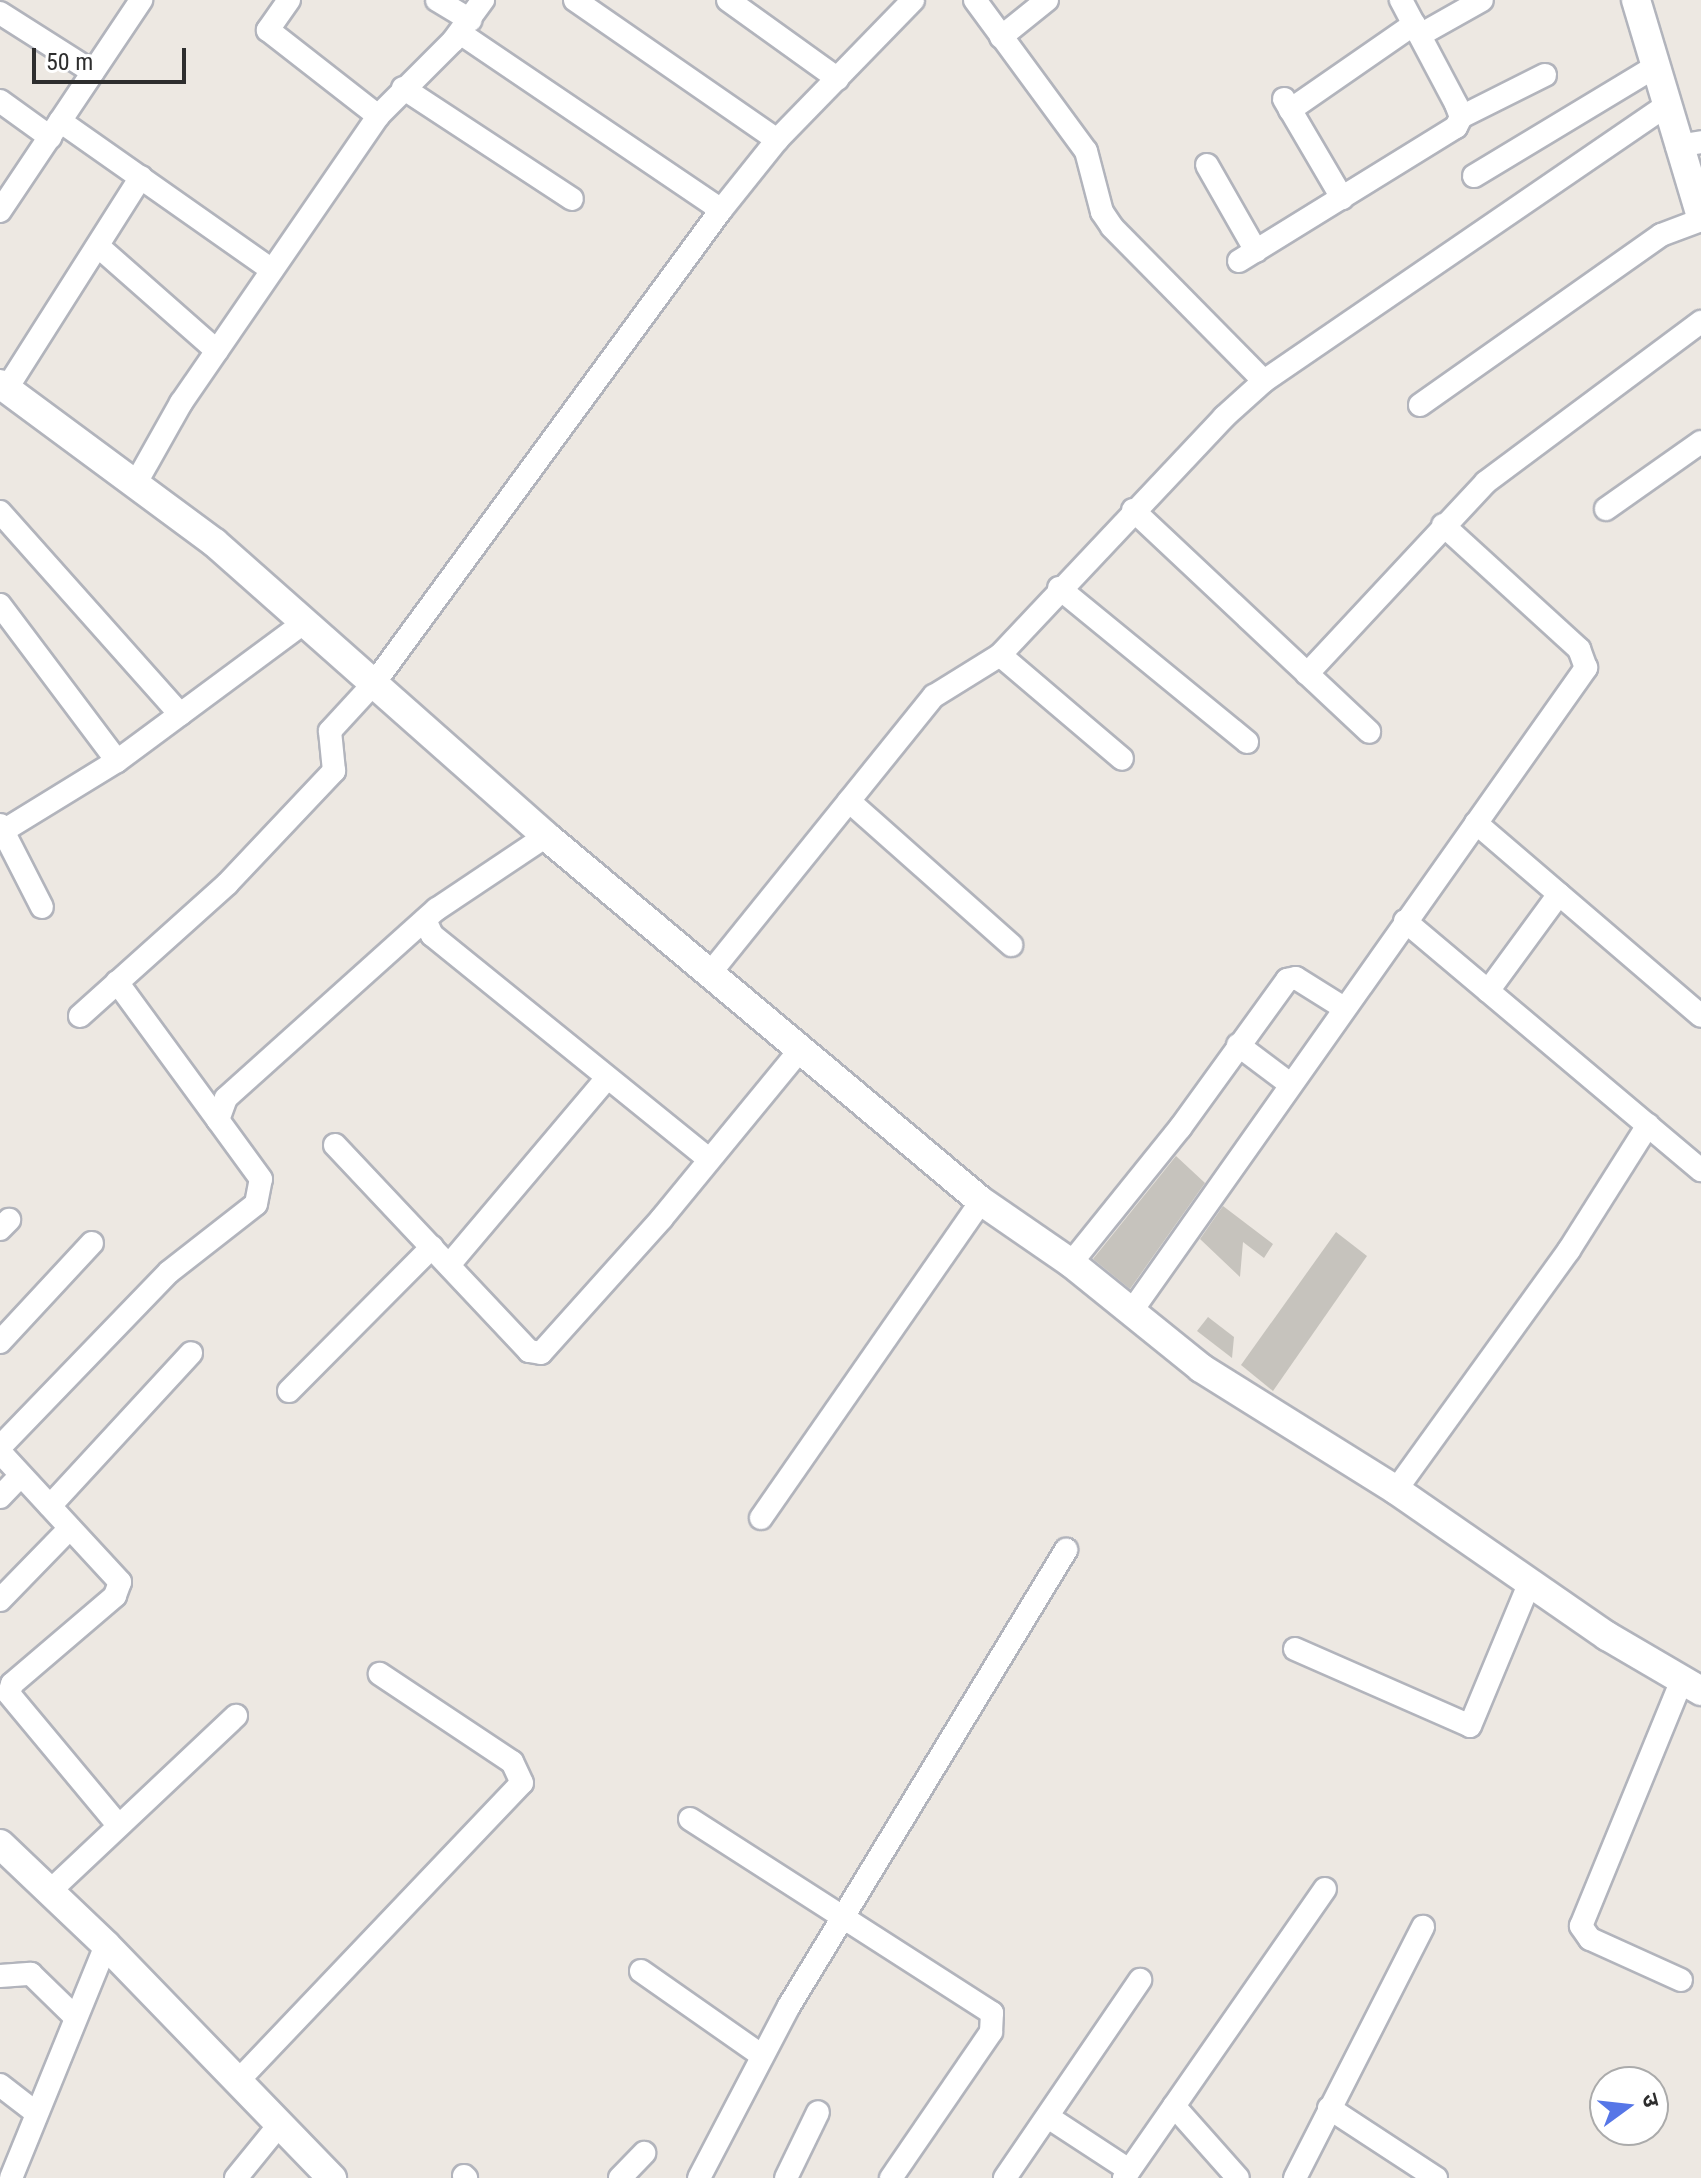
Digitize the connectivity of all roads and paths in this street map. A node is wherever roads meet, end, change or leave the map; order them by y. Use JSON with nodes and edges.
{"nodes":[{"id":1,"x":141,"y":0,"type":"edge"},
{"id":2,"x":289,"y":0,"type":"edge"},
{"id":3,"x":437,"y":0,"type":"edge"},
{"id":4,"x":483,"y":0,"type":"edge"},
{"id":5,"x":575,"y":0,"type":"edge"},
{"id":6,"x":728,"y":0,"type":"edge"},
{"id":7,"x":913,"y":0,"type":"edge"},
{"id":8,"x":975,"y":0,"type":"edge"},
{"id":9,"x":1047,"y":0,"type":"edge"},
{"id":10,"x":1401,"y":0,"type":"edge"},
{"id":11,"x":1482,"y":0,"type":"edge"},
{"id":12,"x":1636,"y":0,"type":"edge"},
{"id":13,"x":0,"y":13,"type":"edge"},
{"id":14,"x":465,"y":26,"type":"junction"},
{"id":15,"x":1417,"y":30,"type":"junction"},
{"id":16,"x":1001,"y":37,"type":"junction"},
{"id":17,"x":1655,"y":67,"type":"junction"},
{"id":18,"x":93,"y":72,"type":"junction"},
{"id":19,"x":1545,"y":75,"type":"dead end"},
{"id":20,"x":838,"y":79,"type":"junction"},
{"id":21,"x":403,"y":88,"type":"junction"},
{"id":22,"x":0,"y":101,"type":"edge"},
{"id":23,"x":1666,"y":106,"type":"junction"},
{"id":24,"x":378,"y":116,"type":"junction"},
{"id":25,"x":1461,"y":117,"type":"junction"},
{"id":26,"x":55,"y":129,"type":"junction"},
{"id":27,"x":777,"y":140,"type":"junction"},
{"id":28,"x":1689,"y":144,"type":"edge"},
{"id":29,"x":1207,"y":165,"type":"dead end"},
{"id":30,"x":1474,"y":176,"type":"dead end"},
{"id":31,"x":141,"y":177,"type":"junction"},
{"id":32,"x":1342,"y":198,"type":"junction"},
{"id":33,"x":572,"y":199,"type":"dead end"},
{"id":34,"x":721,"y":210,"type":"junction"},
{"id":35,"x":0,"y":211,"type":"edge"},
{"id":36,"x":1701,"y":218,"type":"edge"},
{"id":37,"x":99,"y":247,"type":"junction"},
{"id":38,"x":272,"y":270,"type":"junction"},
{"id":39,"x":1701,"y":322,"type":"edge"},
{"id":40,"x":217,"y":351,"type":"junction"},
{"id":41,"x":1264,"y":381,"type":"junction"},
{"id":42,"x":4,"y":386,"type":"edge"},
{"id":43,"x":1420,"y":405,"type":"dead end"},
{"id":44,"x":1701,"y":442,"type":"edge"},
{"id":45,"x":137,"y":481,"type":"junction"},
{"id":46,"x":1606,"y":509,"type":"dead end"},
{"id":47,"x":1133,"y":510,"type":"junction"},
{"id":48,"x":0,"y":512,"type":"edge"},
{"id":49,"x":1443,"y":525,"type":"junction"},
{"id":50,"x":1059,"y":588,"type":"junction"},
{"id":51,"x":0,"y":605,"type":"edge"},
{"id":52,"x":305,"y":622,"type":"junction"},
{"id":53,"x":1000,"y":655,"type":"junction"},
{"id":54,"x":1307,"y":674,"type":"junction"},
{"id":55,"x":375,"y":682,"type":"junction"},
{"id":56,"x":180,"y":714,"type":"junction"},
{"id":57,"x":1369,"y":732,"type":"dead end"},
{"id":58,"x":1247,"y":742,"type":"dead end"},
{"id":59,"x":1122,"y":759,"type":"dead end"},
{"id":60,"x":117,"y":761,"type":"junction"},
{"id":61,"x":849,"y":801,"type":"junction"},
{"id":62,"x":1476,"y":823,"type":"junction"},
{"id":63,"x":2,"y":828,"type":"edge"},
{"id":64,"x":546,"y":836,"type":"junction"},
{"id":65,"x":1559,"y":894,"type":"junction"},
{"id":66,"x":42,"y":907,"type":"dead end"},
{"id":67,"x":425,"y":920,"type":"junction"},
{"id":68,"x":1405,"y":921,"type":"junction"},
{"id":69,"x":1011,"y":945,"type":"dead end"},
{"id":70,"x":711,"y":972,"type":"junction"},
{"id":71,"x":117,"y":982,"type":"junction"},
{"id":72,"x":1488,"y":991,"type":"junction"},
{"id":73,"x":1344,"y":1008,"type":"junction"},
{"id":74,"x":80,"y":1016,"type":"dead end"},
{"id":75,"x":1701,"y":1016,"type":"edge"},
{"id":76,"x":1238,"y":1045,"type":"junction"},
{"id":77,"x":800,"y":1050,"type":"junction"},
{"id":78,"x":607,"y":1078,"type":"junction"},
{"id":79,"x":1290,"y":1084,"type":"junction"},
{"id":80,"x":218,"y":1120,"type":"junction"},
{"id":81,"x":1648,"y":1125,"type":"junction"},
{"id":82,"x":335,"y":1145,"type":"dead end"},
{"id":83,"x":709,"y":1159,"type":"junction"},
{"id":84,"x":1701,"y":1170,"type":"edge"},
{"id":85,"x":981,"y":1201,"type":"junction"},
{"id":86,"x":92,"y":1243,"type":"dead end"},
{"id":87,"x":432,"y":1247,"type":"junction"},
{"id":88,"x":1071,"y":1263,"type":"junction"},
{"id":89,"x":449,"y":1265,"type":"junction"},
{"id":90,"x":1131,"y":1312,"type":"junction"},
{"id":91,"x":0,"y":1342,"type":"edge"},
{"id":92,"x":191,"y":1353,"type":"dead end"},
{"id":93,"x":289,"y":1391,"type":"dead end"},
{"id":94,"x":0,"y":1449,"type":"edge"},
{"id":95,"x":21,"y":1475,"type":"junction"},
{"id":96,"x":1396,"y":1490,"type":"junction"},
{"id":97,"x":0,"y":1497,"type":"edge"},
{"id":98,"x":50,"y":1506,"type":"junction"},
{"id":99,"x":761,"y":1518,"type":"dead end"},
{"id":100,"x":70,"y":1528,"type":"junction"},
{"id":101,"x":1066,"y":1550,"type":"dead end"},
{"id":102,"x":1529,"y":1584,"type":"junction"},
{"id":103,"x":0,"y":1600,"type":"edge"},
{"id":104,"x":1295,"y":1649,"type":"dead end"},
{"id":105,"x":380,"y":1674,"type":"dead end"},
{"id":106,"x":6,"y":1679,"type":"edge"},
{"id":107,"x":1691,"y":1686,"type":"edge"},
{"id":108,"x":236,"y":1716,"type":"dead end"},
{"id":109,"x":690,"y":1819,"type":"dead end"},
{"id":110,"x":118,"y":1825,"type":"junction"},
{"id":111,"x":0,"y":1844,"type":"edge"},
{"id":112,"x":1325,"y":1889,"type":"dead end"},
{"id":113,"x":49,"y":1892,"type":"junction"},
{"id":114,"x":844,"y":1914,"type":"junction"},
{"id":115,"x":1423,"y":1927,"type":"dead end"},
{"id":116,"x":106,"y":1945,"type":"junction"},
{"id":117,"x":641,"y":1971,"type":"dead end"},
{"id":118,"x":0,"y":1976,"type":"edge"},
{"id":119,"x":1140,"y":1980,"type":"dead end"},
{"id":120,"x":1681,"y":1980,"type":"dead end"},
{"id":121,"x":74,"y":2016,"type":"junction"},
{"id":122,"x":761,"y":2055,"type":"junction"},
{"id":123,"x":237,"y":2082,"type":"junction"},
{"id":124,"x":0,"y":2085,"type":"edge"},
{"id":125,"x":1174,"y":2106,"type":"junction"},
{"id":126,"x":1329,"y":2108,"type":"junction"},
{"id":127,"x":35,"y":2112,"type":"junction"},
{"id":128,"x":818,"y":2112,"type":"dead end"},
{"id":129,"x":1048,"y":2117,"type":"junction"},
{"id":130,"x":279,"y":2125,"type":"junction"},
{"id":131,"x":644,"y":2153,"type":"dead end"},
{"id":132,"x":1127,"y":2174,"type":"edge"},
{"id":133,"x":896,"y":2176,"type":"edge"},
{"id":134,"x":11,"y":2178,"type":"edge"},
{"id":135,"x":236,"y":2178,"type":"edge"},
{"id":136,"x":332,"y":2178,"type":"edge"},
{"id":137,"x":620,"y":2178,"type":"edge"},
{"id":138,"x":699,"y":2178,"type":"edge"},
{"id":139,"x":786,"y":2178,"type":"edge"},
{"id":140,"x":1005,"y":2178,"type":"edge"},
{"id":141,"x":1238,"y":2178,"type":"edge"},
{"id":142,"x":1295,"y":2178,"type":"edge"},
{"id":143,"x":1436,"y":2178,"type":"edge"}],
"edges":[{"from":1,"to":18,"type":"street"},
{"from":2,"to":24,"type":"street"},
{"from":3,"to":14,"type":"street"},
{"from":4,"to":14,"type":"street"},
{"from":5,"to":27,"type":"street"},
{"from":6,"to":20,"type":"street"},
{"from":7,"to":20,"type":"street"},
{"from":8,"to":16,"type":"street"},
{"from":9,"to":16,"type":"street"},
{"from":10,"to":15,"type":"street"},
{"from":11,"to":15,"type":"street"},
{"from":12,"to":17,"type":"street"},
{"from":13,"to":18,"type":"street"},
{"from":14,"to":21,"type":"street"},
{"from":14,"to":34,"type":"street"},
{"from":15,"to":25,"type":"street"},
{"from":15,"to":32,"type":"street"},
{"from":16,"to":41,"type":"street"},
{"from":17,"to":23,"type":"street"},
{"from":17,"to":30,"type":"street"},
{"from":18,"to":26,"type":"street"},
{"from":19,"to":25,"type":"street"},
{"from":20,"to":27,"type":"street"},
{"from":21,"to":24,"type":"street"},
{"from":21,"to":33,"type":"street"},
{"from":22,"to":26,"type":"street"},
{"from":23,"to":28,"type":"street"},
{"from":23,"to":41,"type":"street"},
{"from":24,"to":38,"type":"street"},
{"from":25,"to":32,"type":"street"},
{"from":26,"to":31,"type":"street"},
{"from":26,"to":35,"type":"street"},
{"from":27,"to":34,"type":"street"},
{"from":28,"to":36,"type":"street"},
{"from":29,"to":32,"type":"street"},
{"from":31,"to":37,"type":"street"},
{"from":31,"to":38,"type":"street"},
{"from":34,"to":55,"type":"street"},
{"from":36,"to":43,"type":"street"},
{"from":37,"to":40,"type":"street"},
{"from":37,"to":42,"type":"street"},
{"from":38,"to":40,"type":"street"},
{"from":39,"to":49,"type":"street"},
{"from":40,"to":45,"type":"street"},
{"from":41,"to":47,"type":"street"},
{"from":42,"to":45,"type":"street"},
{"from":44,"to":46,"type":"street"},
{"from":45,"to":52,"type":"street"},
{"from":47,"to":50,"type":"street"},
{"from":47,"to":54,"type":"street"},
{"from":48,"to":56,"type":"street"},
{"from":49,"to":54,"type":"street"},
{"from":49,"to":62,"type":"street"},
{"from":50,"to":53,"type":"street"},
{"from":50,"to":58,"type":"street"},
{"from":51,"to":60,"type":"street"},
{"from":52,"to":55,"type":"street"},
{"from":52,"to":56,"type":"street"},
{"from":53,"to":59,"type":"street"},
{"from":53,"to":61,"type":"street"},
{"from":54,"to":57,"type":"street"},
{"from":55,"to":64,"type":"street"},
{"from":55,"to":71,"type":"street"},
{"from":56,"to":60,"type":"street"},
{"from":60,"to":63,"type":"street"},
{"from":61,"to":69,"type":"street"},
{"from":61,"to":70,"type":"street"},
{"from":62,"to":65,"type":"street"},
{"from":62,"to":68,"type":"street"},
{"from":63,"to":66,"type":"street"},
{"from":64,"to":67,"type":"street"},
{"from":64,"to":70,"type":"street"},
{"from":65,"to":72,"type":"street"},
{"from":65,"to":75,"type":"street"},
{"from":67,"to":78,"type":"street"},
{"from":67,"to":80,"type":"street"},
{"from":68,"to":72,"type":"street"},
{"from":68,"to":73,"type":"street"},
{"from":70,"to":77,"type":"street"},
{"from":71,"to":74,"type":"street"},
{"from":71,"to":80,"type":"street"},
{"from":72,"to":81,"type":"street"},
{"from":73,"to":76,"type":"street"},
{"from":73,"to":79,"type":"street"},
{"from":76,"to":79,"type":"street"},
{"from":76,"to":88,"type":"street"},
{"from":77,"to":83,"type":"street"},
{"from":77,"to":85,"type":"street"},
{"from":78,"to":83,"type":"street"},
{"from":78,"to":89,"type":"street"},
{"from":79,"to":90,"type":"street"},
{"from":80,"to":94,"type":"street"},
{"from":81,"to":84,"type":"street"},
{"from":81,"to":96,"type":"street"},
{"from":82,"to":87,"type":"street"},
{"from":83,"to":89,"type":"street"},
{"from":85,"to":88,"type":"street"},
{"from":85,"to":99,"type":"street"},
{"from":86,"to":91,"type":"street"},
{"from":87,"to":89,"type":"street"},
{"from":87,"to":93,"type":"street"},
{"from":88,"to":90,"type":"street"},
{"from":90,"to":96,"type":"street"},
{"from":92,"to":98,"type":"street"},
{"from":94,"to":95,"type":"street"},
{"from":95,"to":97,"type":"street"},
{"from":95,"to":98,"type":"street"},
{"from":96,"to":102,"type":"street"},
{"from":98,"to":100,"type":"street"},
{"from":100,"to":103,"type":"street"},
{"from":100,"to":106,"type":"street"},
{"from":101,"to":114,"type":"street"},
{"from":102,"to":104,"type":"street"},
{"from":102,"to":107,"type":"street"},
{"from":105,"to":123,"type":"street"},
{"from":106,"to":110,"type":"street"},
{"from":107,"to":120,"type":"street"},
{"from":108,"to":110,"type":"street"},
{"from":109,"to":114,"type":"street"},
{"from":110,"to":113,"type":"street"},
{"from":111,"to":113,"type":"street"},
{"from":112,"to":125,"type":"street"},
{"from":113,"to":116,"type":"street"},
{"from":114,"to":122,"type":"street"},
{"from":114,"to":133,"type":"street"},
{"from":115,"to":126,"type":"street"},
{"from":116,"to":121,"type":"street"},
{"from":116,"to":123,"type":"street"},
{"from":117,"to":122,"type":"street"},
{"from":118,"to":121,"type":"street"},
{"from":119,"to":129,"type":"street"},
{"from":121,"to":127,"type":"street"},
{"from":122,"to":138,"type":"street"},
{"from":123,"to":130,"type":"street"},
{"from":124,"to":127,"type":"street"},
{"from":125,"to":132,"type":"street"},
{"from":125,"to":141,"type":"street"},
{"from":126,"to":142,"type":"street"},
{"from":126,"to":143,"type":"street"},
{"from":127,"to":134,"type":"street"},
{"from":128,"to":139,"type":"street"},
{"from":129,"to":132,"type":"street"},
{"from":129,"to":140,"type":"street"},
{"from":130,"to":135,"type":"street"},
{"from":130,"to":136,"type":"street"},
{"from":131,"to":137,"type":"street"}]}
